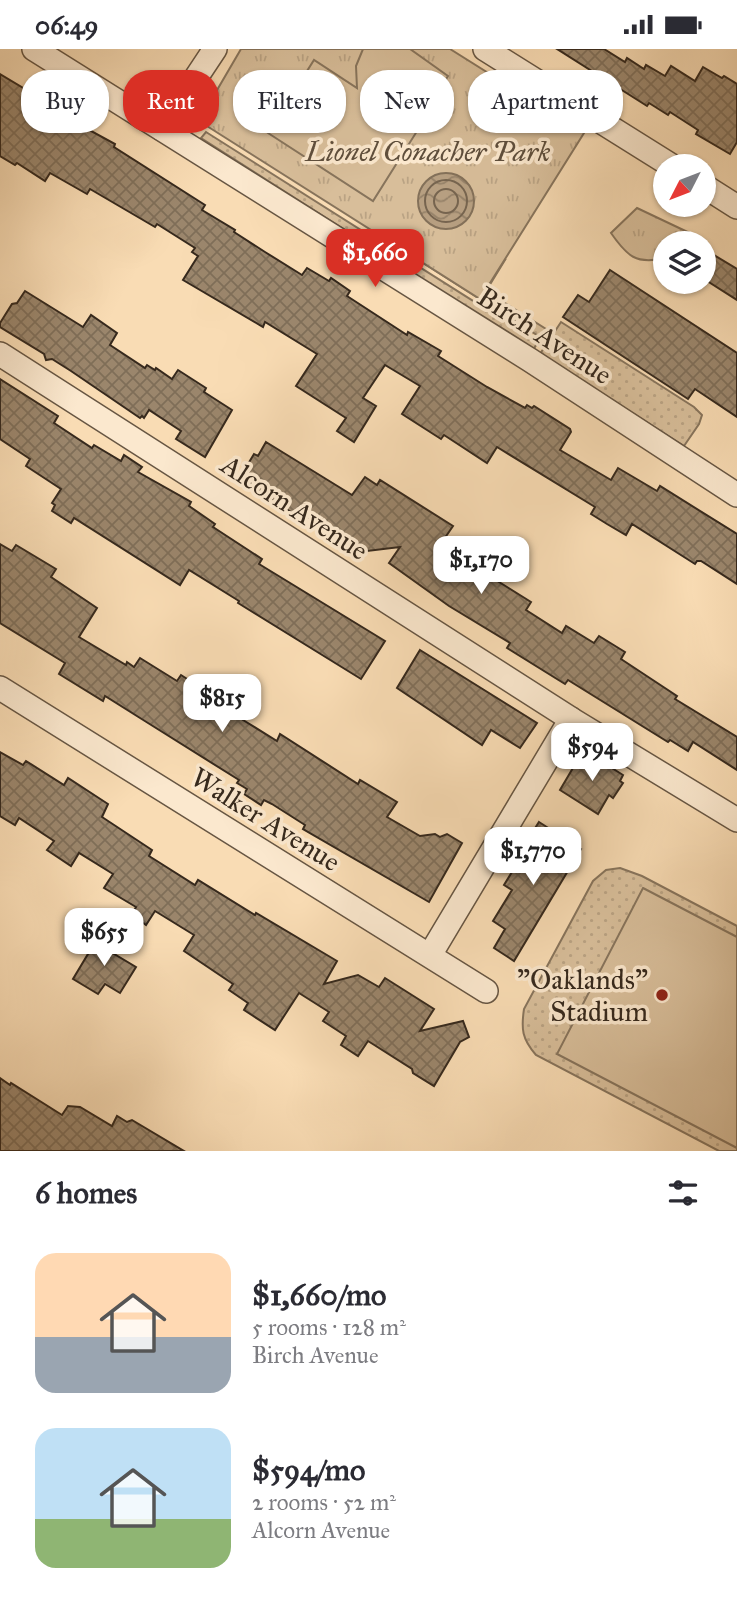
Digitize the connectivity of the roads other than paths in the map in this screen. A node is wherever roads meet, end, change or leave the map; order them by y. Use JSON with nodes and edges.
{"nodes":[{"id":1,"x":34,"y":49,"type":"edge"},
{"id":2,"x":215,"y":49,"type":"edge"},
{"id":3,"x":485,"y":49,"type":"edge"},
{"id":4,"x":201,"y":70,"type":"edge"},
{"id":5,"x":123,"y":105,"type":"edge"},
{"id":6,"x":168,"y":133,"type":"edge"},
{"id":7,"x":653,"y":154,"type":"edge"},
{"id":8,"x":716,"y":194,"type":"edge"},
{"id":9,"x":737,"y":207,"type":"edge"},
{"id":10,"x":0,"y":354,"type":"edge"},
{"id":11,"x":737,"y":495,"type":"edge"},
{"id":12,"x":0,"y":688,"type":"edge"},
{"id":13,"x":571,"y":719,"type":"junction"},
{"id":14,"x":737,"y":820,"type":"edge"},
{"id":15,"x":429,"y":955,"type":"junction"},
{"id":16,"x":486,"y":991,"type":"dead end"}],
"edges":[{"from":1,"to":5,"type":"street","name":"Birch Avenue"},
{"from":2,"to":4,"type":"street"},
{"from":3,"to":7,"type":"street"},
{"from":6,"to":11,"type":"street","name":"Birch Avenue"},
{"from":8,"to":9,"type":"street"},
{"from":10,"to":13,"type":"street","name":"Alcorn Avenue"},
{"from":12,"to":15,"type":"street","name":"Walker Avenue"},
{"from":13,"to":14,"type":"street","name":"Alcorn Avenue"},
{"from":13,"to":15,"type":"street"},
{"from":15,"to":16,"type":"street","name":"Walker Avenue"}]}
